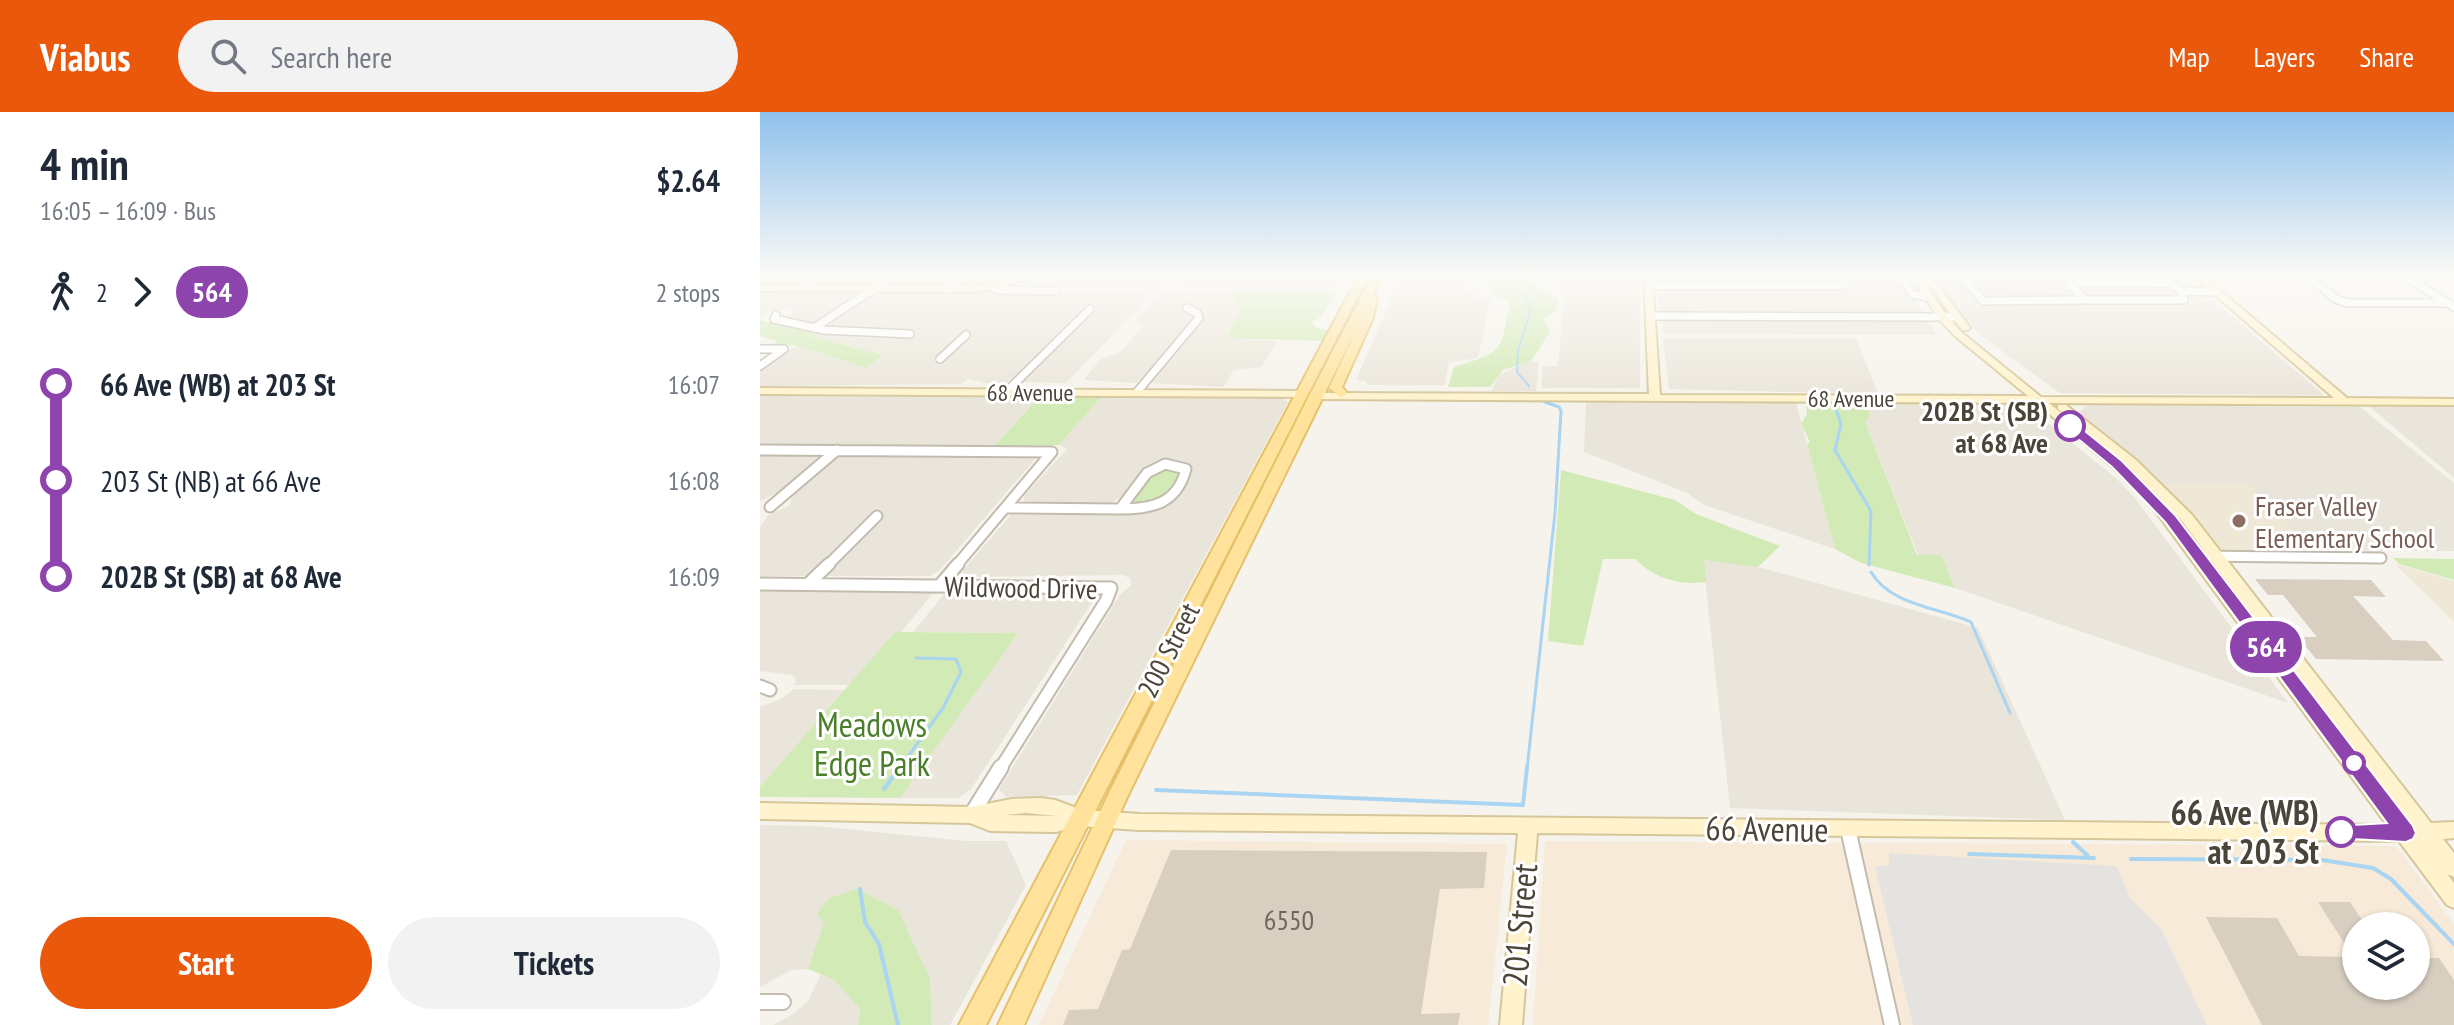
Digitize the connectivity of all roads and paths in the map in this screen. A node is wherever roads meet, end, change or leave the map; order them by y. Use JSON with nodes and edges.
{"nodes":[{"id":1,"x":1942,"y":317,"type":"edge"},
{"id":2,"x":1955,"y":317,"type":"edge"},
{"id":3,"x":775,"y":318,"type":"edge"},
{"id":4,"x":829,"y":318,"type":"edge"},
{"id":5,"x":1081,"y":318,"type":"edge"},
{"id":6,"x":1199,"y":318,"type":"edge"},
{"id":7,"x":1344,"y":318,"type":"edge"},
{"id":8,"x":1354,"y":318,"type":"edge"},
{"id":9,"x":1368,"y":318,"type":"edge"},
{"id":10,"x":1651,"y":318,"type":"edge"},
{"id":11,"x":2245,"y":318,"type":"edge"},
{"id":12,"x":813,"y":328,"type":"junction"},
{"id":13,"x":910,"y":334,"type":"dead end"},
{"id":14,"x":966,"y":335,"type":"dead end"},
{"id":15,"x":760,"y":349,"type":"edge"},
{"id":16,"x":940,"y":359,"type":"dead end"},
{"id":17,"x":760,"y":366,"type":"edge"},
{"id":18,"x":2006,"y":375,"type":"junction"},
{"id":19,"x":760,"y":391,"type":"edge"},
{"id":20,"x":1006,"y":392,"type":"junction"},
{"id":21,"x":1137,"y":392,"type":"junction"},
{"id":22,"x":1341,"y":393,"type":"joint"},
{"id":23,"x":1308,"y":395,"type":"junction"},
{"id":24,"x":1439,"y":395,"type":"junction"},
{"id":25,"x":1655,"y":396,"type":"junction"},
{"id":26,"x":1978,"y":398,"type":"junction"},
{"id":27,"x":2036,"y":399,"type":"junction"},
{"id":28,"x":2051,"y":399,"type":"junction"},
{"id":29,"x":2098,"y":399,"type":"junction"},
{"id":30,"x":2345,"y":402,"type":"junction"},
{"id":31,"x":2454,"y":402,"type":"edge"},
{"id":32,"x":2080,"y":421,"type":"junction"},
{"id":33,"x":760,"y":450,"type":"edge"},
{"id":34,"x":837,"y":450,"type":"junction"},
{"id":35,"x":770,"y":507,"type":"dead end"},
{"id":36,"x":1006,"y":508,"type":"junction"},
{"id":37,"x":1120,"y":509,"type":"junction"},
{"id":38,"x":877,"y":516,"type":"dead end"},
{"id":39,"x":2197,"y":556,"type":"junction"},
{"id":40,"x":2217,"y":558,"type":"junction"},
{"id":41,"x":2381,"y":558,"type":"dead end"},
{"id":42,"x":760,"y":584,"type":"edge"},
{"id":43,"x":808,"y":584,"type":"junction"},
{"id":44,"x":940,"y":585,"type":"junction"},
{"id":45,"x":760,"y":811,"type":"edge"},
{"id":46,"x":971,"y":815,"type":"junction"},
{"id":47,"x":1079,"y":818,"type":"junction"},
{"id":48,"x":1106,"y":820,"type":"junction"},
{"id":49,"x":1528,"y":825,"type":"junction"},
{"id":50,"x":1848,"y":829,"type":"junction"},
{"id":51,"x":2454,"y":830,"type":"edge"},
{"id":52,"x":2427,"y":831,"type":"junction"},
{"id":53,"x":2406,"y":833,"type":"junction"},
{"id":54,"x":2454,"y":868,"type":"edge"},
{"id":55,"x":2454,"y":899,"type":"edge"},
{"id":56,"x":760,"y":1002,"type":"edge"},
{"id":57,"x":783,"y":1002,"type":"dead end"},
{"id":58,"x":972,"y":1025,"type":"edge"},
{"id":59,"x":1011,"y":1025,"type":"edge"},
{"id":60,"x":1511,"y":1025,"type":"edge"},
{"id":61,"x":1892,"y":1025,"type":"edge"}],
"edges":[{"from":1,"to":18,"type":"street"},
{"from":2,"to":28,"type":"street"},
{"from":3,"to":12,"type":"street"},
{"from":4,"to":12,"type":"street"},
{"from":5,"to":20,"type":"street"},
{"from":6,"to":21,"type":"street"},
{"from":7,"to":23,"type":"main road","name":"200 Street"},
{"from":8,"to":23,"type":"main road","name":"200 Street"},
{"from":9,"to":22,"type":"main road"},
{"from":10,"to":25,"type":"street"},
{"from":11,"to":30,"type":"street"},
{"from":12,"to":13,"type":"street"},
{"from":14,"to":16,"type":"street"},
{"from":15,"to":17,"type":"street"},
{"from":18,"to":26,"type":"street"},
{"from":18,"to":27,"type":"street"},
{"from":19,"to":20,"type":"street","name":"68 Avenue"},
{"from":20,"to":21,"type":"street","name":"68 Avenue"},
{"from":21,"to":23,"type":"street","name":"68 Avenue"},
{"from":22,"to":24,"type":"street","name":"68 Avenue"},
{"from":23,"to":24,"type":"street","name":"68 Avenue"},
{"from":23,"to":47,"type":"main road","name":"200 Street"},
{"from":23,"to":48,"type":"main road","name":"200 Street"},
{"from":24,"to":25,"type":"street","name":"68 Avenue"},
{"from":25,"to":26,"type":"street","name":"68 Avenue"},
{"from":26,"to":27,"type":"street","name":"68 Avenue"},
{"from":27,"to":28,"type":"street","name":"68 Avenue"},
{"from":27,"to":39,"type":"street"},
{"from":28,"to":29,"type":"street","name":"68 Avenue"},
{"from":28,"to":32,"type":"street"},
{"from":29,"to":30,"type":"street","name":"68 Avenue"},
{"from":29,"to":32,"type":"street"},
{"from":30,"to":31,"type":"street","name":"68 Avenue"},
{"from":32,"to":40,"type":"street"},
{"from":33,"to":34,"type":"street"},
{"from":34,"to":35,"type":"street"},
{"from":34,"to":36,"type":"street"},
{"from":36,"to":37,"type":"street"},
{"from":36,"to":44,"type":"street"},
{"from":37,"to":37,"type":"street"},
{"from":38,"to":43,"type":"street"},
{"from":39,"to":40,"type":"street"},
{"from":39,"to":53,"type":"street"},
{"from":40,"to":41,"type":"street"},
{"from":40,"to":52,"type":"street"},
{"from":42,"to":43,"type":"street","name":"Wildwood Drive"},
{"from":43,"to":44,"type":"street","name":"Wildwood Drive"},
{"from":44,"to":46,"type":"street","name":"Wildwood Drive"},
{"from":45,"to":46,"type":"street","name":"66 Avenue"},
{"from":46,"to":47,"type":"street","name":"66 Avenue"},
{"from":47,"to":48,"type":"street","name":"66 Avenue"},
{"from":47,"to":58,"type":"main road","name":"200 Street"},
{"from":48,"to":49,"type":"street","name":"66 Avenue"},
{"from":48,"to":59,"type":"main road","name":"200 Street"},
{"from":49,"to":50,"type":"street","name":"66 Avenue"},
{"from":49,"to":60,"type":"street","name":"201 Street"},
{"from":50,"to":53,"type":"street","name":"66 Avenue"},
{"from":50,"to":61,"type":"street"},
{"from":51,"to":52,"type":"street","name":"66 Avenue"},
{"from":52,"to":53,"type":"street","name":"66 Avenue"},
{"from":52,"to":54,"type":"street"},
{"from":53,"to":55,"type":"street"},
{"from":56,"to":57,"type":"street"}]}
